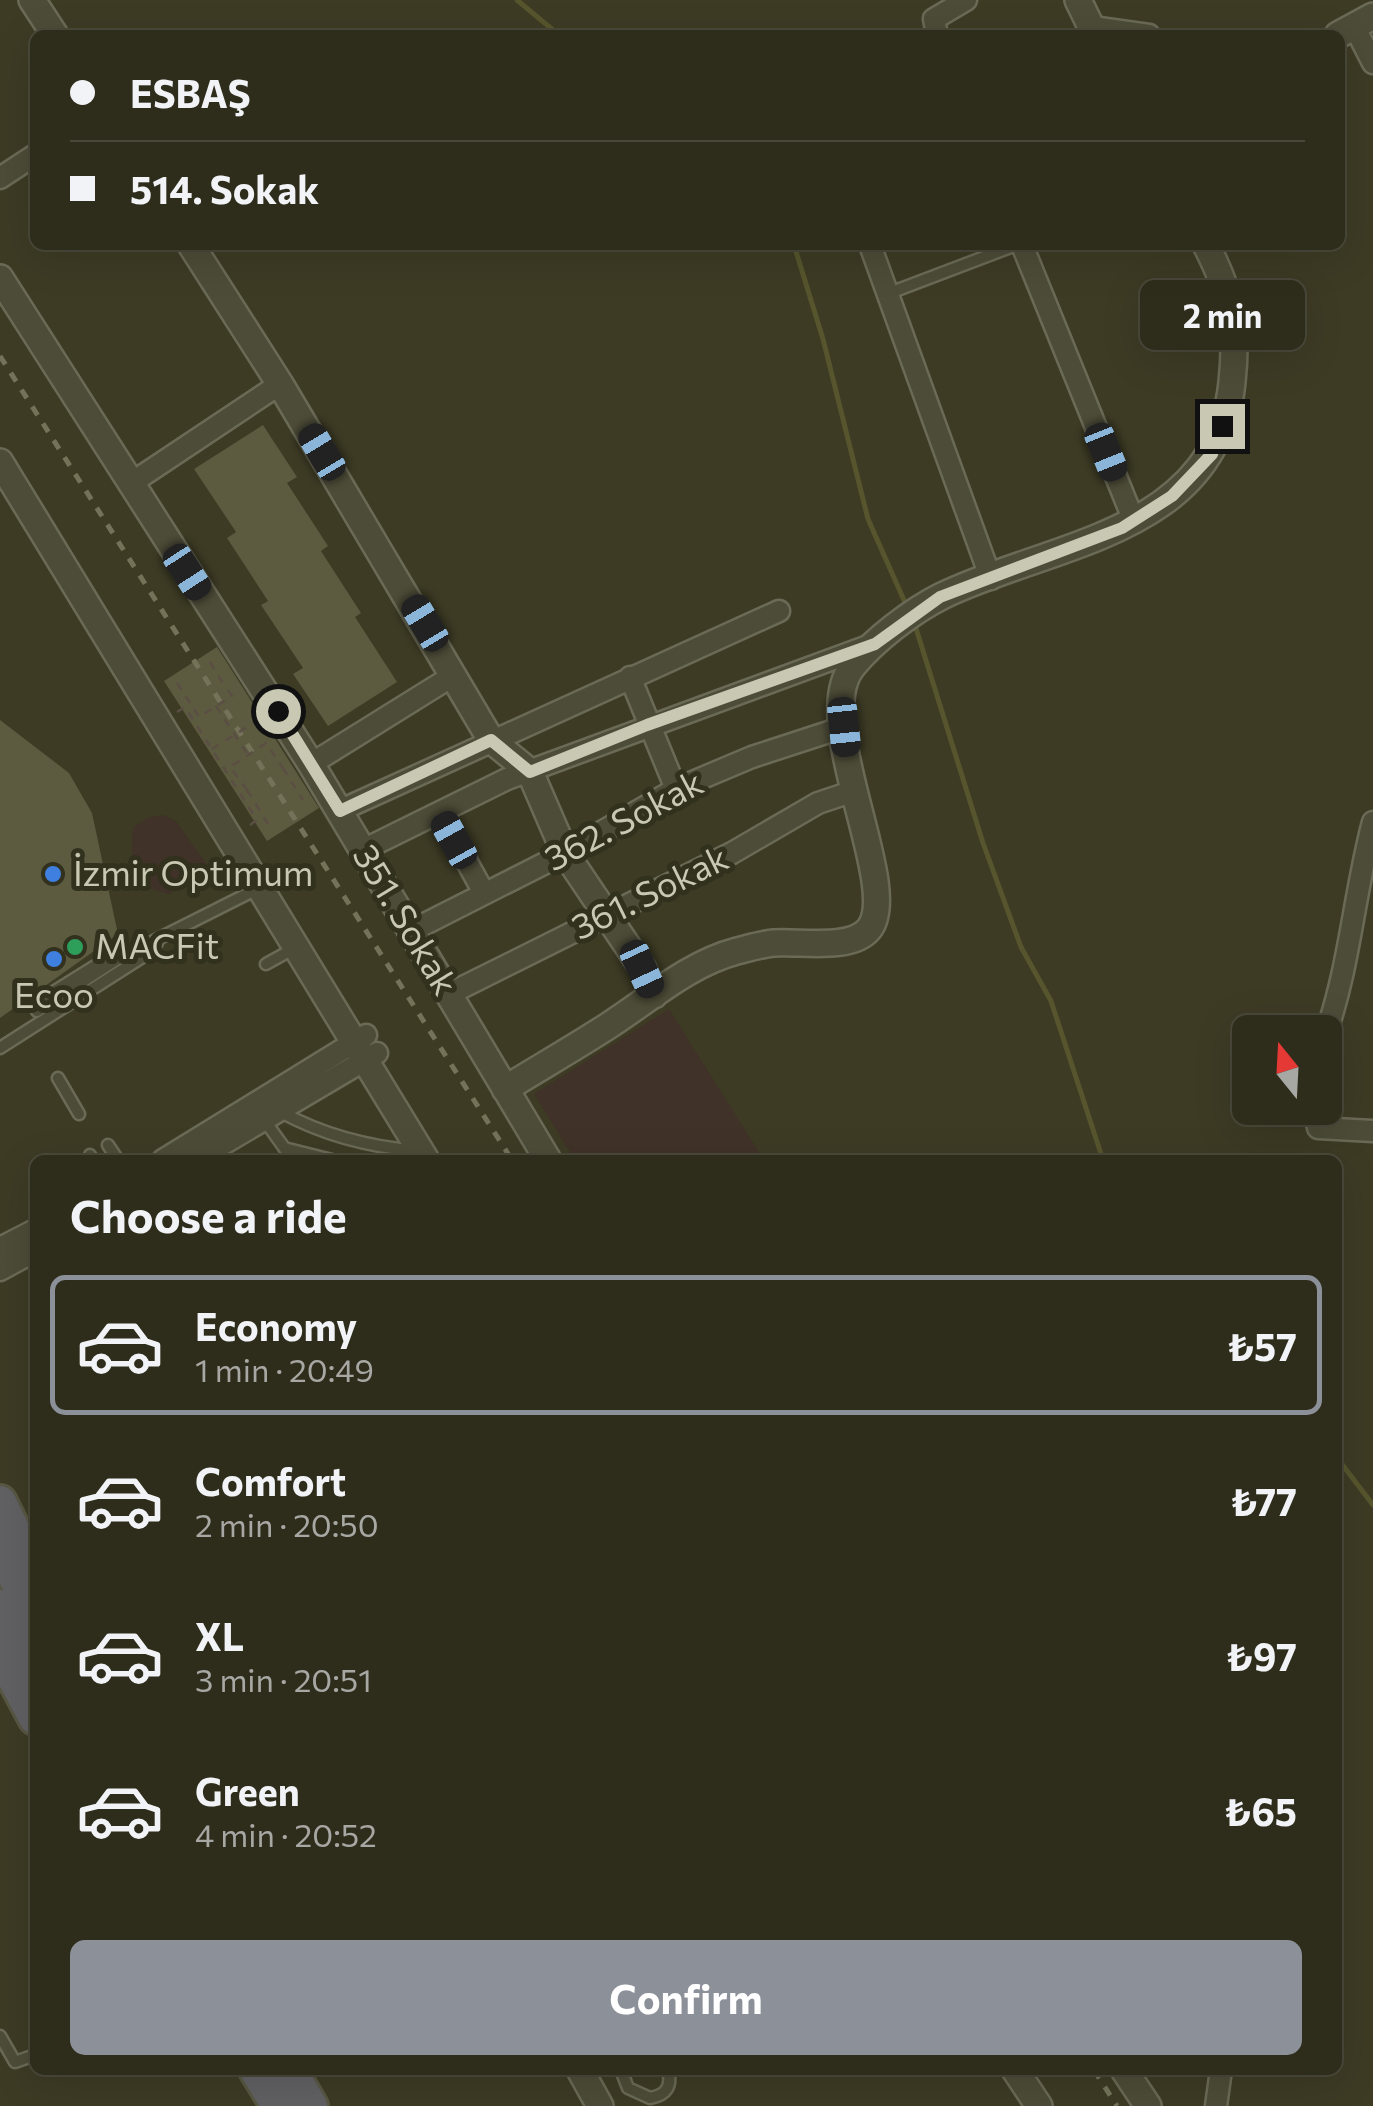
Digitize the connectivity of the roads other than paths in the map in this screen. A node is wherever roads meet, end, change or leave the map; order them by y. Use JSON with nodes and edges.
{"nodes":[{"id":1,"x":32,"y":0,"type":"edge"},
{"id":2,"x":966,"y":0,"type":"edge"},
{"id":3,"x":1078,"y":0,"type":"edge"},
{"id":4,"x":940,"y":6,"type":"edge"},
{"id":5,"x":1355,"y":26,"type":"edge"},
{"id":6,"x":52,"y":30,"type":"edge"},
{"id":7,"x":936,"y":30,"type":"edge"},
{"id":8,"x":1093,"y":30,"type":"edge"},
{"id":9,"x":1373,"y":63,"type":"edge"},
{"id":10,"x":30,"y":158,"type":"edge"},
{"id":11,"x":0,"y":178,"type":"edge"},
{"id":12,"x":194,"y":250,"type":"edge"},
{"id":13,"x":872,"y":250,"type":"edge"},
{"id":14,"x":1005,"y":250,"type":"edge"},
{"id":15,"x":1021,"y":250,"type":"edge"},
{"id":16,"x":1208,"y":250,"type":"edge"},
{"id":17,"x":0,"y":278,"type":"edge"},
{"id":18,"x":886,"y":294,"type":"junction"},
{"id":19,"x":280,"y":384,"type":"junction"},
{"id":20,"x":0,"y":462,"type":"edge"},
{"id":21,"x":130,"y":484,"type":"junction"},
{"id":22,"x":1134,"y":521,"type":"junction"},
{"id":23,"x":990,"y":579,"type":"junction"},
{"id":24,"x":779,"y":612,"type":"dead end"},
{"id":25,"x":875,"y":644,"type":"junction"},
{"id":26,"x":454,"y":675,"type":"junction"},
{"id":27,"x":630,"y":677,"type":"junction"},
{"id":28,"x":647,"y":725,"type":"junction"},
{"id":29,"x":844,"y":727,"type":"junction"},
{"id":30,"x":491,"y":740,"type":"junction"},
{"id":31,"x":312,"y":764,"type":"junction"},
{"id":32,"x":530,"y":772,"type":"junction"},
{"id":33,"x":676,"y":788,"type":"junction"},
{"id":34,"x":852,"y":792,"type":"junction"},
{"id":35,"x":340,"y":811,"type":"junction"},
{"id":36,"x":440,"y":812,"type":"junction"},
{"id":37,"x":1373,"y":822,"type":"edge"},
{"id":38,"x":363,"y":850,"type":"junction"},
{"id":39,"x":564,"y":853,"type":"junction"},
{"id":40,"x":263,"y":890,"type":"junction"},
{"id":41,"x":484,"y":893,"type":"junction"},
{"id":42,"x":604,"y":914,"type":"junction"},
{"id":43,"x":166,"y":930,"type":"junction"},
{"id":44,"x":411,"y":931,"type":"junction"},
{"id":45,"x":294,"y":948,"type":"junction"},
{"id":46,"x":266,"y":964,"type":"dead end"},
{"id":47,"x":448,"y":994,"type":"junction"},
{"id":48,"x":654,"y":995,"type":"junction"},
{"id":49,"x":36,"y":1007,"type":"dead end"},
{"id":50,"x":1331,"y":1015,"type":"edge"},
{"id":51,"x":0,"y":1048,"type":"edge"},
{"id":52,"x":365,"y":1048,"type":"junction"},
{"id":53,"x":58,"y":1078,"type":"dead end"},
{"id":54,"x":505,"y":1090,"type":"junction"},
{"id":55,"x":79,"y":1114,"type":"dead end"},
{"id":56,"x":273,"y":1116,"type":"junction"},
{"id":57,"x":1317,"y":1125,"type":"edge"},
{"id":58,"x":1373,"y":1131,"type":"edge"},
{"id":59,"x":108,"y":1145,"type":"dead end"},
{"id":60,"x":284,"y":1148,"type":"junction"},
{"id":61,"x":115,"y":1155,"type":"edge"},
{"id":62,"x":172,"y":1155,"type":"edge"},
{"id":63,"x":205,"y":1155,"type":"edge"},
{"id":64,"x":289,"y":1155,"type":"edge"},
{"id":65,"x":312,"y":1155,"type":"edge"},
{"id":66,"x":420,"y":1155,"type":"edge"},
{"id":67,"x":423,"y":1155,"type":"edge"},
{"id":68,"x":545,"y":1155,"type":"edge"},
{"id":69,"x":30,"y":1233,"type":"edge"},
{"id":70,"x":0,"y":1248,"type":"edge"},
{"id":71,"x":30,"y":1254,"type":"edge"},
{"id":72,"x":0,"y":1270,"type":"edge"},
{"id":73,"x":12,"y":1525,"type":"edge"},
{"id":74,"x":30,"y":1563,"type":"edge"},
{"id":75,"x":30,"y":1597,"type":"edge"},
{"id":76,"x":0,"y":1606,"type":"edge"},
{"id":77,"x":0,"y":1652,"type":"edge"},
{"id":78,"x":30,"y":1666,"type":"edge"},
{"id":79,"x":30,"y":1709,"type":"edge"},
{"id":80,"x":0,"y":2036,"type":"edge"},
{"id":81,"x":30,"y":2056,"type":"edge"},
{"id":82,"x":259,"y":2075,"type":"edge"},
{"id":83,"x":293,"y":2075,"type":"edge"},
{"id":84,"x":583,"y":2075,"type":"edge"},
{"id":85,"x":623,"y":2075,"type":"edge"},
{"id":86,"x":669,"y":2075,"type":"edge"},
{"id":87,"x":1018,"y":2075,"type":"edge"},
{"id":88,"x":1127,"y":2075,"type":"edge"},
{"id":89,"x":1220,"y":2075,"type":"edge"},
{"id":90,"x":278,"y":2106,"type":"edge"},
{"id":91,"x":312,"y":2106,"type":"edge"},
{"id":92,"x":600,"y":2106,"type":"edge"},
{"id":93,"x":1037,"y":2106,"type":"edge"},
{"id":94,"x":1148,"y":2106,"type":"edge"},
{"id":95,"x":1216,"y":2106,"type":"edge"}],
"edges":[{"from":1,"to":6,"type":"street"},
{"from":2,"to":4,"type":"street"},
{"from":3,"to":8,"type":"street"},
{"from":4,"to":7,"type":"street"},
{"from":5,"to":9,"type":"street"},
{"from":10,"to":11,"type":"street"},
{"from":12,"to":19,"type":"street"},
{"from":13,"to":18,"type":"street"},
{"from":14,"to":18,"type":"lane"},
{"from":15,"to":22,"type":"street"},
{"from":16,"to":22,"type":"street"},
{"from":17,"to":21,"type":"street","name":"351. Sokak"},
{"from":18,"to":23,"type":"street"},
{"from":19,"to":21,"type":"street"},
{"from":19,"to":26,"type":"street"},
{"from":20,"to":40,"type":"street"},
{"from":21,"to":31,"type":"street","name":"351. Sokak"},
{"from":22,"to":23,"type":"street"},
{"from":23,"to":25,"type":"street"},
{"from":24,"to":27,"type":"street"},
{"from":25,"to":28,"type":"street"},
{"from":25,"to":29,"type":"street"},
{"from":26,"to":30,"type":"street"},
{"from":26,"to":31,"type":"street"},
{"from":27,"to":28,"type":"street"},
{"from":27,"to":30,"type":"street"},
{"from":28,"to":32,"type":"street"},
{"from":28,"to":33,"type":"street"},
{"from":29,"to":33,"type":"street","name":"362. Sokak"},
{"from":29,"to":34,"type":"street"},
{"from":30,"to":32,"type":"street"},
{"from":30,"to":35,"type":"street"},
{"from":31,"to":35,"type":"street","name":"351. Sokak"},
{"from":32,"to":36,"type":"street"},
{"from":32,"to":39,"type":"street"},
{"from":33,"to":39,"type":"street","name":"362. Sokak"},
{"from":34,"to":42,"type":"street","name":"361. Sokak"},
{"from":34,"to":48,"type":"street"},
{"from":35,"to":38,"type":"street","name":"351. Sokak"},
{"from":36,"to":38,"type":"street"},
{"from":36,"to":41,"type":"street"},
{"from":37,"to":50,"type":"street"},
{"from":38,"to":44,"type":"street","name":"351. Sokak"},
{"from":39,"to":41,"type":"street","name":"362. Sokak"},
{"from":39,"to":42,"type":"street"},
{"from":40,"to":43,"type":"lane"},
{"from":40,"to":45,"type":"street"},
{"from":40,"to":52,"type":"street"},
{"from":41,"to":44,"type":"street","name":"362. Sokak"},
{"from":42,"to":47,"type":"street","name":"361. Sokak"},
{"from":42,"to":48,"type":"street"},
{"from":43,"to":49,"type":"lane"},
{"from":43,"to":51,"type":"lane"},
{"from":44,"to":47,"type":"street","name":"351. Sokak"},
{"from":45,"to":46,"type":"lane"},
{"from":45,"to":52,"type":"street"},
{"from":47,"to":54,"type":"street","name":"351. Sokak"},
{"from":48,"to":54,"type":"street"},
{"from":52,"to":56,"type":"street"},
{"from":52,"to":62,"type":"street"},
{"from":52,"to":67,"type":"street"},
{"from":53,"to":55,"type":"lane"},
{"from":54,"to":68,"type":"street","name":"351. Sokak"},
{"from":56,"to":60,"type":"lane"},
{"from":56,"to":63,"type":"street"},
{"from":56,"to":66,"type":"lane"},
{"from":57,"to":58,"type":"street"},
{"from":59,"to":61,"type":"lane"},
{"from":60,"to":64,"type":"lane"},
{"from":60,"to":65,"type":"lane"},
{"from":69,"to":70,"type":"street"},
{"from":71,"to":72,"type":"street"},
{"from":73,"to":74,"type":"highway"},
{"from":73,"to":75,"type":"highway"},
{"from":76,"to":78,"type":"highway"},
{"from":77,"to":79,"type":"highway"},
{"from":80,"to":81,"type":"lane"},
{"from":82,"to":90,"type":"highway"},
{"from":83,"to":91,"type":"highway"},
{"from":84,"to":92,"type":"street"},
{"from":85,"to":86,"type":"lane"},
{"from":87,"to":93,"type":"street"},
{"from":88,"to":94,"type":"street"},
{"from":89,"to":95,"type":"street"}]}
